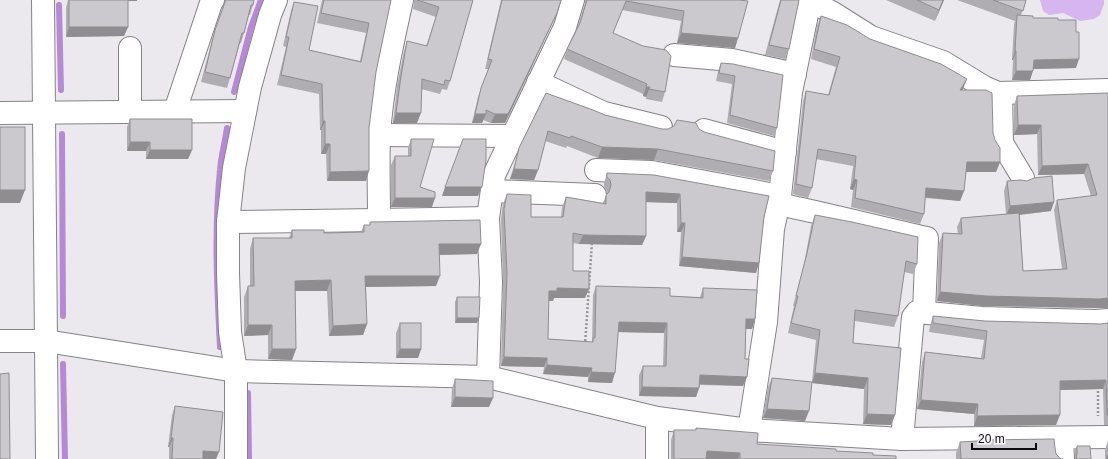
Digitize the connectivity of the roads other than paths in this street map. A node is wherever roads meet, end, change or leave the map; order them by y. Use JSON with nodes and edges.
{"nodes":[{"id":1,"x":43,"y":0,"type":"edge"},
{"id":2,"x":213,"y":0,"type":"edge"},
{"id":3,"x":276,"y":0,"type":"edge"},
{"id":4,"x":402,"y":0,"type":"edge"},
{"id":5,"x":573,"y":0,"type":"edge"},
{"id":6,"x":809,"y":0,"type":"edge"},
{"id":7,"x":130,"y":48,"type":"dead end"},
{"id":8,"x":674,"y":55,"type":"dead end"},
{"id":9,"x":795,"y":74,"type":"junction"},
{"id":10,"x":538,"y":82,"type":"junction"},
{"id":11,"x":1108,"y":90,"type":"edge"},
{"id":12,"x":1001,"y":93,"type":"junction"},
{"id":13,"x":246,"y":111,"type":"junction"},
{"id":14,"x":130,"y":112,"type":"junction"},
{"id":15,"x":175,"y":112,"type":"junction"},
{"id":16,"x":0,"y":113,"type":"edge"},
{"id":17,"x":44,"y":113,"type":"junction"},
{"id":18,"x":661,"y":127,"type":"edge"},
{"id":19,"x":704,"y":130,"type":"edge"},
{"id":20,"x":379,"y":135,"type":"junction"},
{"id":21,"x":513,"y":136,"type":"junction"},
{"id":22,"x":785,"y":152,"type":"junction"},
{"id":23,"x":596,"y":170,"type":"dead end"},
{"id":24,"x":1023,"y":178,"type":"dead end"},
{"id":25,"x":492,"y":191,"type":"junction"},
{"id":26,"x":595,"y":195,"type":"dead end"},
{"id":27,"x":779,"y":200,"type":"junction"},
{"id":28,"x":488,"y":218,"type":"junction"},
{"id":29,"x":379,"y":220,"type":"junction"},
{"id":30,"x":228,"y":222,"type":"junction"},
{"id":31,"x":924,"y":312,"type":"junction"},
{"id":32,"x":1108,"y":320,"type":"edge"},
{"id":33,"x":0,"y":341,"type":"edge"},
{"id":34,"x":46,"y":341,"type":"junction"},
{"id":35,"x":236,"y":371,"type":"junction"},
{"id":36,"x":488,"y":377,"type":"junction"},
{"id":37,"x":657,"y":418,"type":"junction"},
{"id":38,"x":749,"y":430,"type":"junction"},
{"id":39,"x":1103,"y":437,"type":"edge"},
{"id":40,"x":902,"y":439,"type":"junction"},
{"id":41,"x":1062,"y":448,"type":"edge"},
{"id":42,"x":47,"y":459,"type":"edge"},
{"id":43,"x":236,"y":459,"type":"edge"},
{"id":44,"x":657,"y":459,"type":"edge"}],
"edges":[{"from":1,"to":17,"type":"street"},
{"from":2,"to":15,"type":"street"},
{"from":3,"to":13,"type":"street"},
{"from":4,"to":20,"type":"street"},
{"from":5,"to":10,"type":"street"},
{"from":6,"to":9,"type":"street"},
{"from":6,"to":12,"type":"street"},
{"from":7,"to":14,"type":"street"},
{"from":8,"to":9,"type":"street"},
{"from":9,"to":22,"type":"street"},
{"from":10,"to":18,"type":"street"},
{"from":10,"to":21,"type":"street"},
{"from":11,"to":12,"type":"street"},
{"from":12,"to":24,"type":"street"},
{"from":13,"to":15,"type":"street"},
{"from":13,"to":30,"type":"street"},
{"from":14,"to":15,"type":"street"},
{"from":14,"to":17,"type":"street"},
{"from":16,"to":17,"type":"street"},
{"from":17,"to":34,"type":"street"},
{"from":19,"to":22,"type":"street"},
{"from":20,"to":21,"type":"street"},
{"from":20,"to":29,"type":"street"},
{"from":21,"to":25,"type":"street"},
{"from":22,"to":27,"type":"street"},
{"from":23,"to":27,"type":"street"},
{"from":25,"to":26,"type":"street"},
{"from":25,"to":28,"type":"street"},
{"from":27,"to":31,"type":"street"},
{"from":27,"to":38,"type":"street"},
{"from":28,"to":29,"type":"street"},
{"from":28,"to":36,"type":"street"},
{"from":29,"to":30,"type":"street"},
{"from":30,"to":35,"type":"street"},
{"from":31,"to":32,"type":"street"},
{"from":31,"to":40,"type":"street"},
{"from":33,"to":34,"type":"street"},
{"from":34,"to":35,"type":"street"},
{"from":34,"to":42,"type":"street"},
{"from":35,"to":36,"type":"street"},
{"from":35,"to":43,"type":"street"},
{"from":36,"to":37,"type":"street"},
{"from":37,"to":38,"type":"street"},
{"from":37,"to":44,"type":"street"},
{"from":38,"to":40,"type":"street"},
{"from":39,"to":41,"type":"street"},
{"from":40,"to":41,"type":"street"}]}
